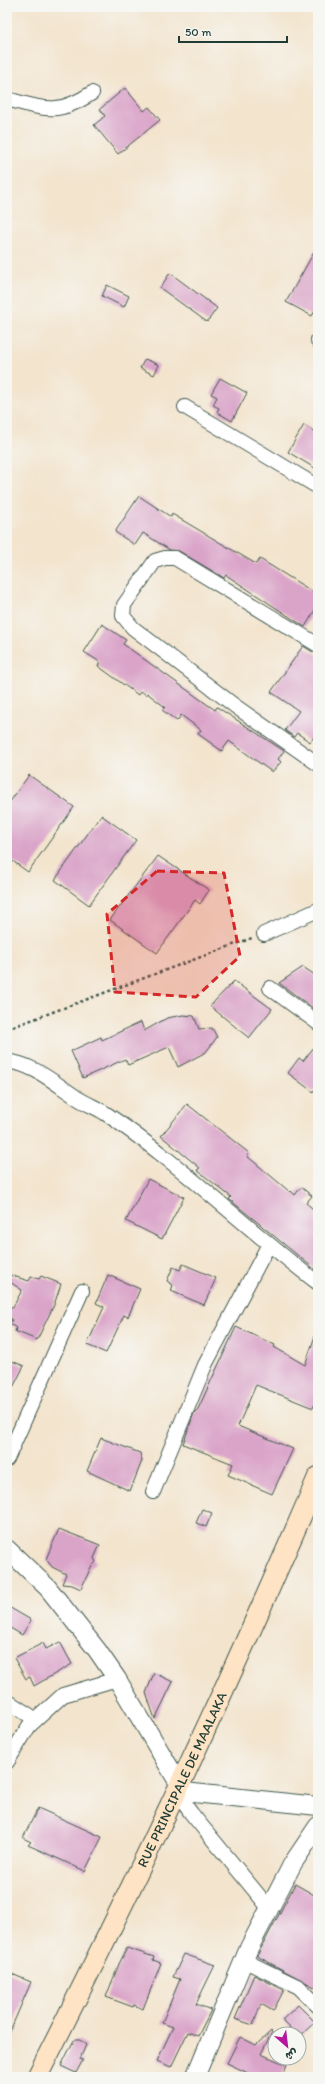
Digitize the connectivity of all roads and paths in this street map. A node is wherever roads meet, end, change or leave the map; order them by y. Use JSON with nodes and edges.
{"nodes":[{"id":1,"x":92,"y":93,"type":"dead end"},
{"id":2,"x":7,"y":99,"type":"edge"},
{"id":3,"x":185,"y":407,"type":"dead end"},
{"id":4,"x":318,"y":487,"type":"edge"},
{"id":5,"x":318,"y":645,"type":"edge"},
{"id":6,"x":318,"y":764,"type":"edge"},
{"id":7,"x":318,"y":910,"type":"edge"},
{"id":8,"x":264,"y":934,"type":"joint"},
{"id":9,"x":270,"y":988,"type":"dead end"},
{"id":10,"x":318,"y":1023,"type":"edge"},
{"id":11,"x":7,"y":1029,"type":"edge"},
{"id":12,"x":7,"y":1062,"type":"edge"},
{"id":13,"x":269,"y":1244,"type":"junction"},
{"id":14,"x":318,"y":1284,"type":"edge"},
{"id":15,"x":82,"y":1291,"type":"dead end"},
{"id":16,"x":7,"y":1459,"type":"edge"},
{"id":17,"x":318,"y":1477,"type":"edge"},
{"id":18,"x":153,"y":1492,"type":"dead end"},
{"id":19,"x":7,"y":1549,"type":"edge"},
{"id":20,"x":117,"y":1679,"type":"junction"},
{"id":21,"x":7,"y":1701,"type":"edge"},
{"id":22,"x":35,"y":1719,"type":"junction"},
{"id":23,"x":7,"y":1762,"type":"edge"},
{"id":24,"x":182,"y":1790,"type":"junction"},
{"id":25,"x":318,"y":1806,"type":"edge"},
{"id":26,"x":318,"y":1826,"type":"edge"},
{"id":27,"x":269,"y":1908,"type":"junction"},
{"id":28,"x":243,"y":1960,"type":"junction"},
{"id":29,"x":299,"y":1987,"type":"junction"},
{"id":30,"x":318,"y":2000,"type":"edge"},
{"id":31,"x":318,"y":2006,"type":"edge"},
{"id":32,"x":36,"y":2077,"type":"edge"},
{"id":33,"x":195,"y":2077,"type":"edge"}],
"edges":[{"from":1,"to":2,"type":"street"},
{"from":3,"to":4,"type":"street"},
{"from":5,"to":6,"type":"street"},
{"from":7,"to":8,"type":"street"},
{"from":8,"to":11,"type":"path"},
{"from":9,"to":10,"type":"street"},
{"from":12,"to":13,"type":"street"},
{"from":13,"to":14,"type":"street"},
{"from":13,"to":18,"type":"street"},
{"from":15,"to":16,"type":"street"},
{"from":17,"to":24,"type":"main road","name":"RUE PRINCIPALE DE MAALAKA"},
{"from":19,"to":20,"type":"street"},
{"from":20,"to":22,"type":"street"},
{"from":20,"to":24,"type":"street"},
{"from":21,"to":22,"type":"street"},
{"from":22,"to":23,"type":"street"},
{"from":24,"to":25,"type":"street"},
{"from":24,"to":27,"type":"street"},
{"from":24,"to":32,"type":"main road","name":"RUE PRINCIPALE DE MAALAKA"},
{"from":26,"to":27,"type":"street"},
{"from":27,"to":28,"type":"street"},
{"from":28,"to":29,"type":"street"},
{"from":28,"to":33,"type":"street"},
{"from":29,"to":30,"type":"street"},
{"from":29,"to":31,"type":"street"}]}
